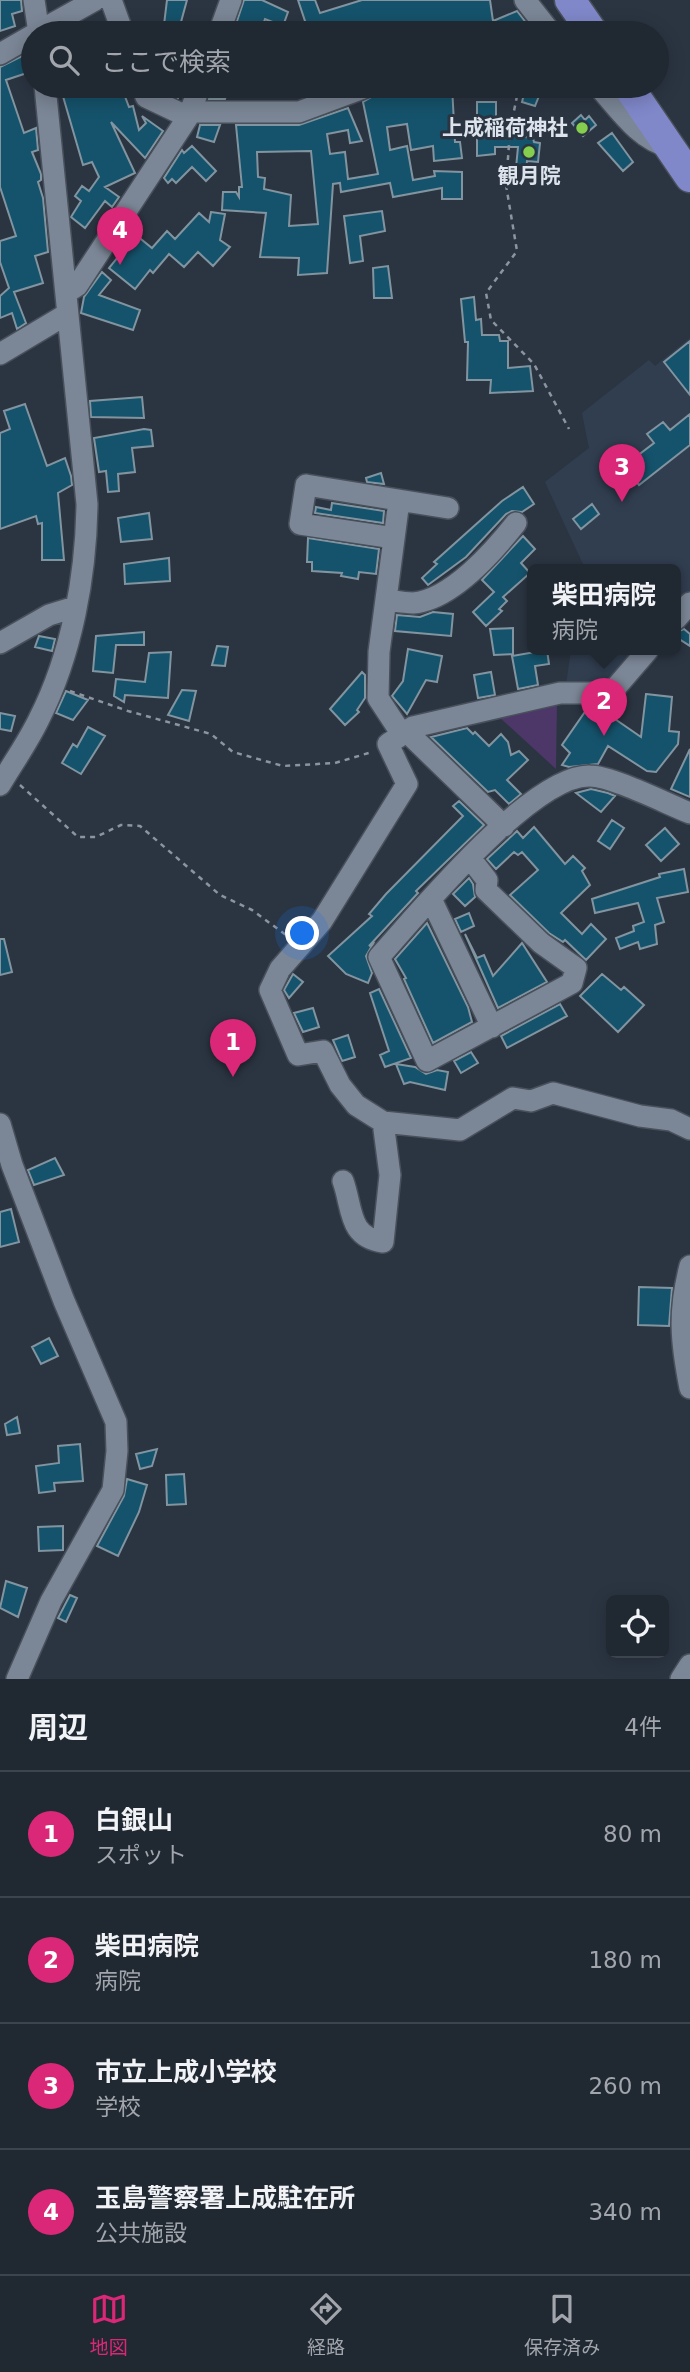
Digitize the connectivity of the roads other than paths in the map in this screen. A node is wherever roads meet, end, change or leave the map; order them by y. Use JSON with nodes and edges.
{"nodes":[{"id":1,"x":34,"y":0,"type":"edge"},
{"id":2,"x":95,"y":0,"type":"edge"},
{"id":3,"x":111,"y":0,"type":"edge"},
{"id":4,"x":231,"y":0,"type":"edge"},
{"id":5,"x":525,"y":0,"type":"edge"},
{"id":6,"x":570,"y":0,"type":"edge"},
{"id":7,"x":36,"y":21,"type":"edge"},
{"id":8,"x":58,"y":21,"type":"edge"},
{"id":9,"x":119,"y":21,"type":"edge"},
{"id":10,"x":223,"y":21,"type":"edge"},
{"id":11,"x":536,"y":21,"type":"edge"},
{"id":12,"x":585,"y":21,"type":"edge"},
{"id":13,"x":21,"y":42,"type":"edge"},
{"id":14,"x":0,"y":54,"type":"edge"},
{"id":15,"x":46,"y":98,"type":"edge"},
{"id":16,"x":149,"y":98,"type":"edge"},
{"id":17,"x":195,"y":98,"type":"edge"},
{"id":18,"x":337,"y":98,"type":"edge"},
{"id":19,"x":609,"y":98,"type":"edge"},
{"id":20,"x":636,"y":98,"type":"edge"},
{"id":21,"x":189,"y":114,"type":"junction"},
{"id":22,"x":670,"y":148,"type":"junction"},
{"id":23,"x":690,"y":177,"type":"edge"},
{"id":24,"x":66,"y":303,"type":"junction"},
{"id":25,"x":0,"y":354,"type":"edge"},
{"id":26,"x":398,"y":501,"type":"junction"},
{"id":27,"x":448,"y":508,"type":"dead end"},
{"id":28,"x":516,"y":523,"type":"dead end"},
{"id":29,"x":394,"y":538,"type":"junction"},
{"id":30,"x":386,"y":600,"type":"junction"},
{"id":31,"x":75,"y":607,"type":"junction"},
{"id":32,"x":0,"y":643,"type":"edge"},
{"id":33,"x":644,"y":655,"type":"edge"},
{"id":34,"x":405,"y":730,"type":"junction"},
{"id":35,"x":3,"y":780,"type":"edge"},
{"id":36,"x":690,"y":813,"type":"edge"},
{"id":37,"x":505,"y":825,"type":"junction"},
{"id":38,"x":470,"y":858,"type":"junction"},
{"id":39,"x":431,"y":899,"type":"junction"},
{"id":40,"x":492,"y":1027,"type":"junction"},
{"id":41,"x":383,"y":1122,"type":"junction"},
{"id":42,"x":0,"y":1124,"type":"edge"},
{"id":43,"x":690,"y":1129,"type":"edge"},
{"id":44,"x":343,"y":1181,"type":"dead end"},
{"id":45,"x":690,"y":1266,"type":"edge"},
{"id":46,"x":690,"y":1388,"type":"edge"},
{"id":47,"x":690,"y":1665,"type":"edge"},
{"id":48,"x":17,"y":1679,"type":"edge"},
{"id":49,"x":681,"y":1679,"type":"edge"}],
"edges":[{"from":1,"to":7,"type":"street"},
{"from":2,"to":8,"type":"street"},
{"from":3,"to":9,"type":"street"},
{"from":4,"to":10,"type":"street"},
{"from":5,"to":11,"type":"street"},
{"from":6,"to":12,"type":"highway"},
{"from":13,"to":14,"type":"street"},
{"from":15,"to":24,"type":"street"},
{"from":16,"to":21,"type":"street"},
{"from":17,"to":21,"type":"street"},
{"from":18,"to":21,"type":"street"},
{"from":19,"to":22,"type":"street"},
{"from":20,"to":22,"type":"highway"},
{"from":21,"to":24,"type":"street"},
{"from":22,"to":23,"type":"highway"},
{"from":24,"to":25,"type":"street"},
{"from":24,"to":31,"type":"street"},
{"from":26,"to":27,"type":"street"},
{"from":26,"to":29,"type":"street"},
{"from":26,"to":29,"type":"street"},
{"from":28,"to":30,"type":"street"},
{"from":29,"to":30,"type":"street"},
{"from":30,"to":34,"type":"street"},
{"from":31,"to":32,"type":"street"},
{"from":31,"to":35,"type":"street"},
{"from":33,"to":34,"type":"street"},
{"from":34,"to":37,"type":"street"},
{"from":34,"to":41,"type":"street"},
{"from":36,"to":37,"type":"street"},
{"from":37,"to":38,"type":"street"},
{"from":38,"to":39,"type":"street"},
{"from":38,"to":40,"type":"street"},
{"from":39,"to":40,"type":"street"},
{"from":39,"to":40,"type":"street"},
{"from":41,"to":43,"type":"street"},
{"from":41,"to":44,"type":"street"},
{"from":42,"to":48,"type":"street"},
{"from":45,"to":46,"type":"street"},
{"from":47,"to":49,"type":"street"}]}
